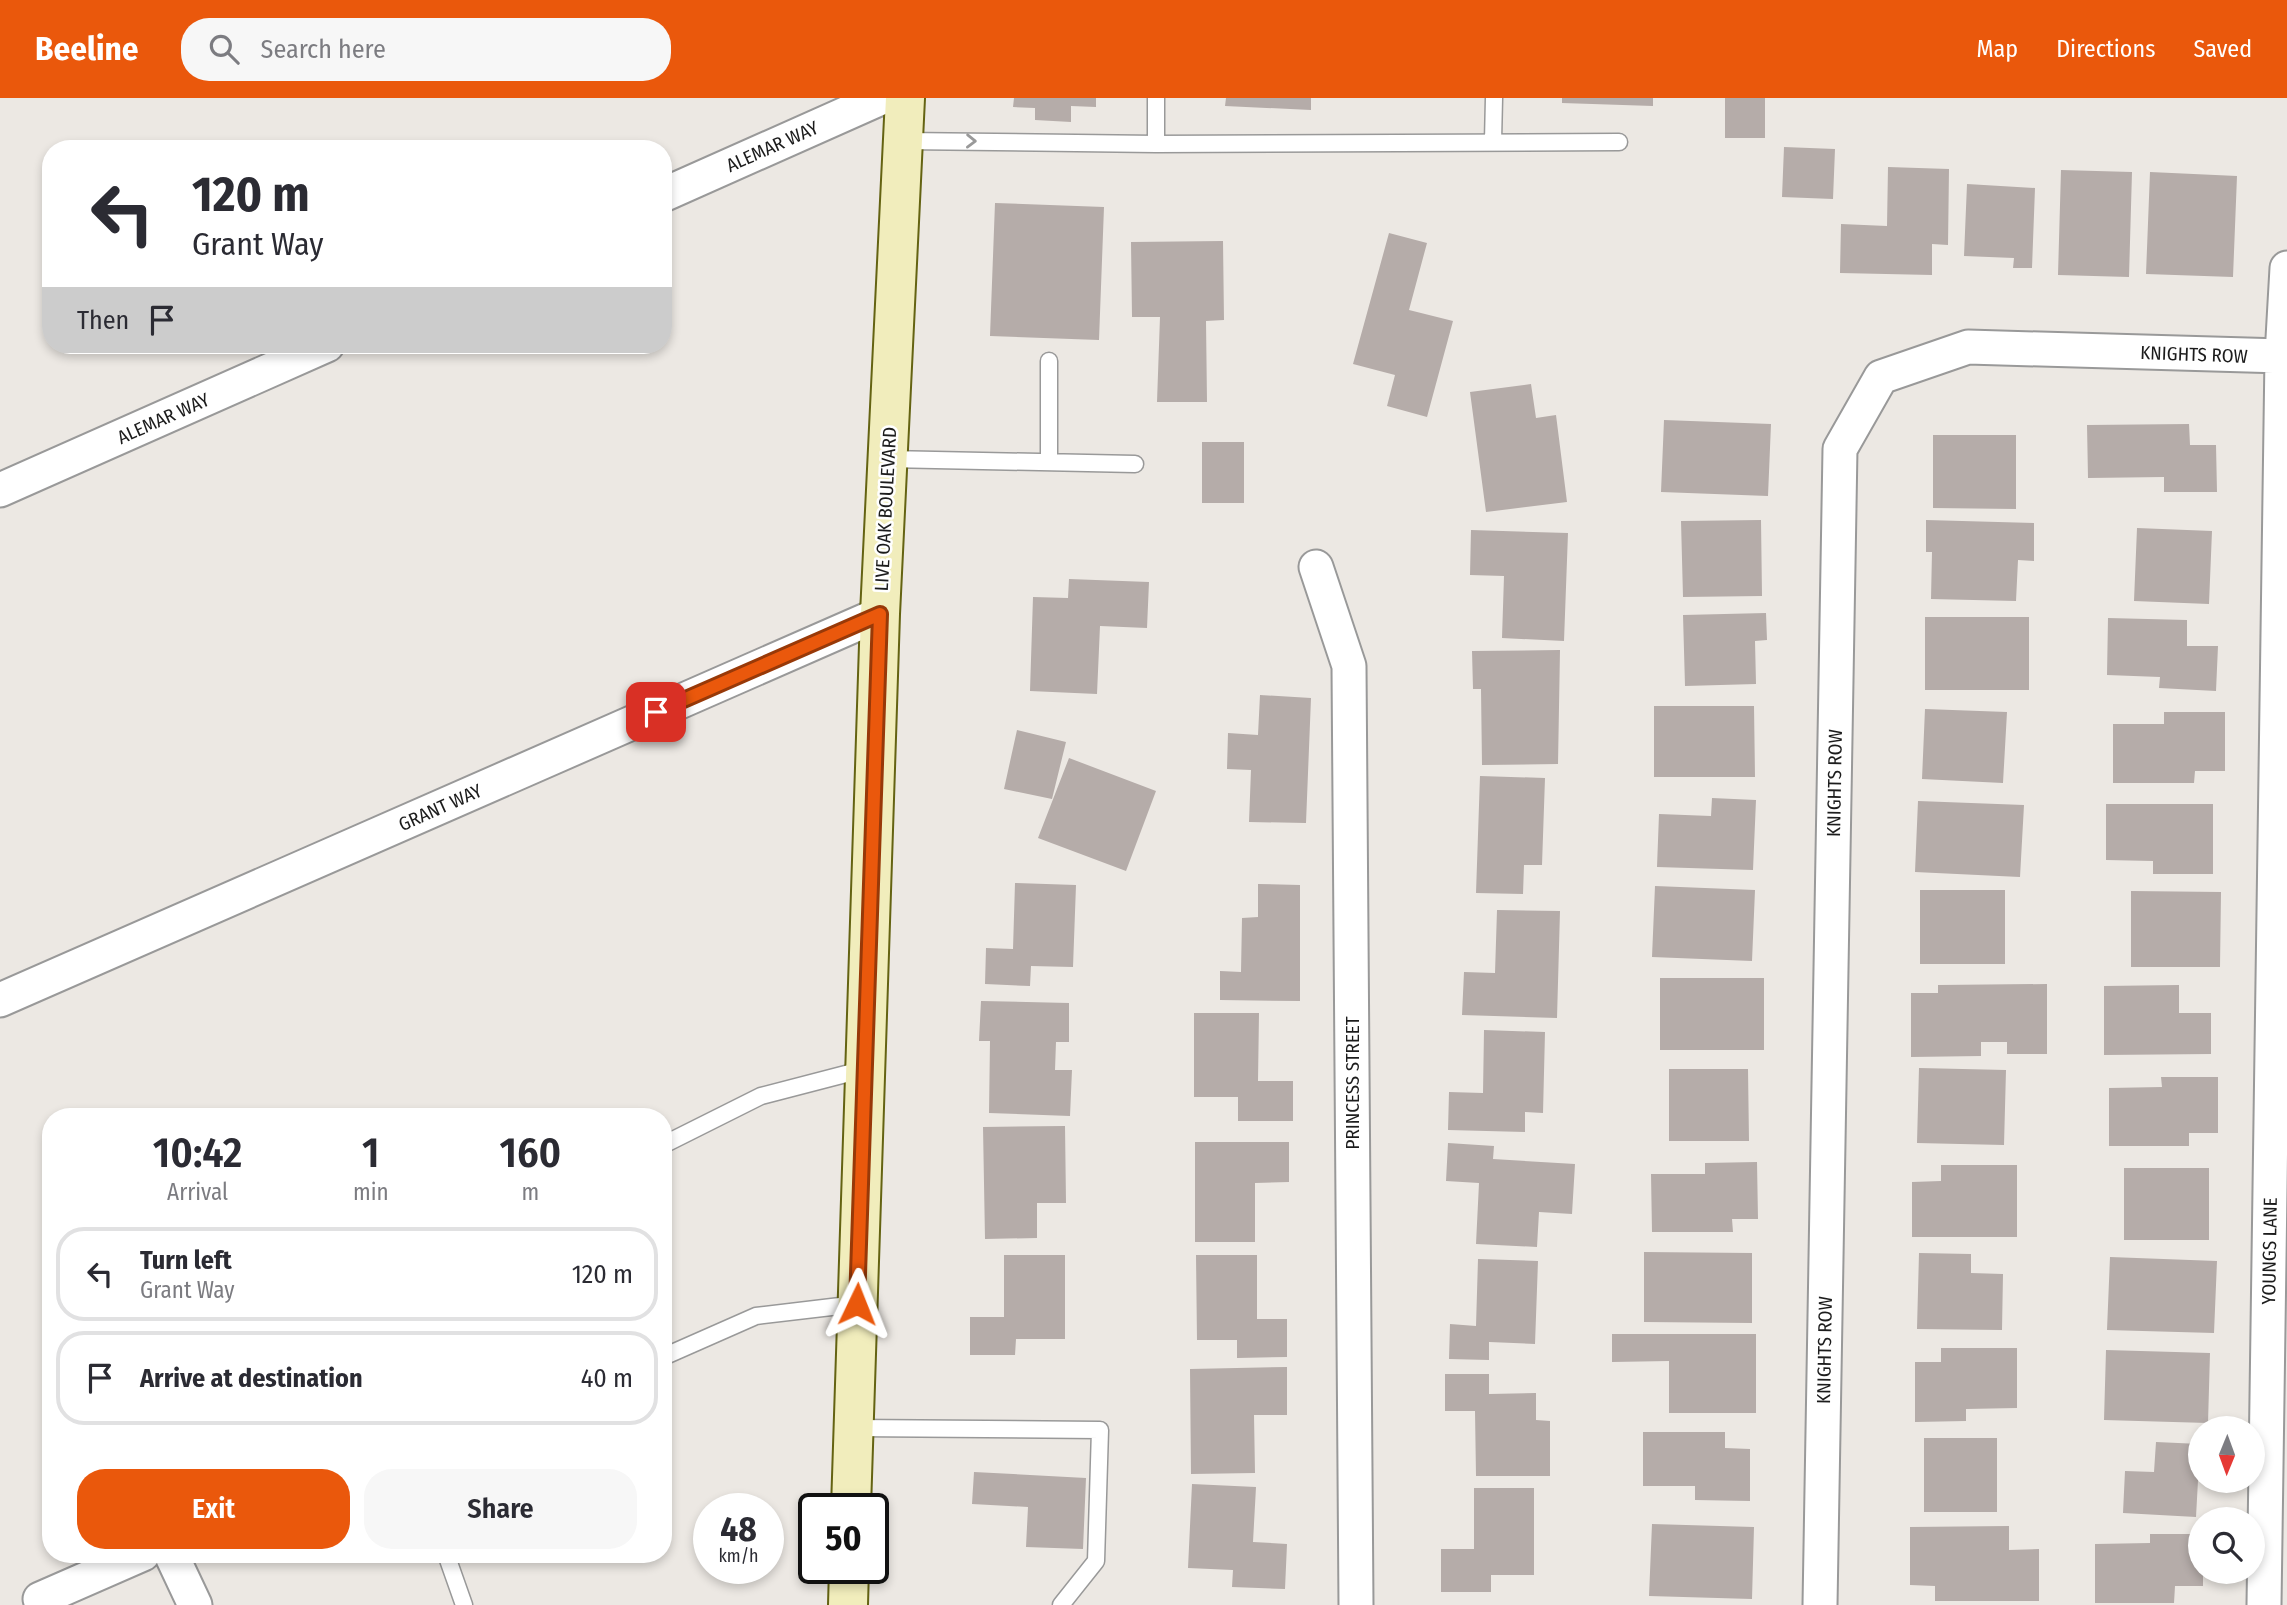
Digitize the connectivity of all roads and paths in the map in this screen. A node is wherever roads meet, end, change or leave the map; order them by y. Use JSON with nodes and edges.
{"nodes":[{"id":1,"x":881,"y":98,"type":"edge"},
{"id":2,"x":905,"y":98,"type":"edge"},
{"id":3,"x":1156,"y":98,"type":"edge"},
{"id":4,"x":1494,"y":98,"type":"edge"},
{"id":5,"x":903,"y":141,"type":"junction"},
{"id":6,"x":1493,"y":141,"type":"junction"},
{"id":7,"x":1619,"y":142,"type":"dead end"},
{"id":8,"x":1156,"y":144,"type":"junction"},
{"id":9,"x":672,"y":191,"type":"edge"},
{"id":10,"x":2287,"y":268,"type":"edge"},
{"id":11,"x":307,"y":354,"type":"edge"},
{"id":12,"x":2282,"y":356,"type":"junction"},
{"id":13,"x":1049,"y":360,"type":"dead end"},
{"id":14,"x":888,"y":460,"type":"junction"},
{"id":15,"x":1049,"y":462,"type":"junction"},
{"id":16,"x":1135,"y":464,"type":"dead end"},
{"id":17,"x":0,"y":490,"type":"edge"},
{"id":18,"x":1316,"y":567,"type":"dead end"},
{"id":19,"x":880,"y":614,"type":"junction"},
{"id":20,"x":0,"y":1000,"type":"edge"},
{"id":21,"x":864,"y":1069,"type":"junction"},
{"id":22,"x":672,"y":1140,"type":"edge"},
{"id":23,"x":857,"y":1304,"type":"junction"},
{"id":24,"x":672,"y":1353,"type":"edge"},
{"id":25,"x":854,"y":1428,"type":"junction"},
{"id":26,"x":852,"y":1493,"type":"edge"},
{"id":27,"x":122,"y":1563,"type":"edge"},
{"id":28,"x":175,"y":1563,"type":"edge"},
{"id":29,"x":449,"y":1563,"type":"edge"},
{"id":30,"x":849,"y":1584,"type":"edge"},
{"id":31,"x":40,"y":1599,"type":"dead end"},
{"id":32,"x":195,"y":1605,"type":"edge"},
{"id":33,"x":464,"y":1605,"type":"edge"},
{"id":34,"x":848,"y":1605,"type":"edge"},
{"id":35,"x":1061,"y":1605,"type":"edge"},
{"id":36,"x":1356,"y":1605,"type":"edge"},
{"id":37,"x":1820,"y":1605,"type":"edge"},
{"id":38,"x":2264,"y":1605,"type":"edge"}],
"edges":[{"from":1,"to":9,"type":"street","name":"ALEMAR WAY"},
{"from":2,"to":5,"type":"main road","name":"LIVE OAK BOULEVARD"},
{"from":3,"to":8,"type":"lane"},
{"from":4,"to":6,"type":"lane"},
{"from":5,"to":8,"type":"lane","one_way":true},
{"from":5,"to":14,"type":"main road","name":"LIVE OAK BOULEVARD"},
{"from":6,"to":7,"type":"lane"},
{"from":6,"to":8,"type":"lane"},
{"from":10,"to":12,"type":"street","name":"YOUNGS LANE"},
{"from":11,"to":17,"type":"street","name":"ALEMAR WAY"},
{"from":12,"to":37,"type":"street","name":"KNIGHTS ROW"},
{"from":12,"to":38,"type":"street","name":"YOUNGS LANE"},
{"from":13,"to":15,"type":"lane"},
{"from":14,"to":15,"type":"lane"},
{"from":14,"to":19,"type":"main road","name":"LIVE OAK BOULEVARD"},
{"from":15,"to":16,"type":"lane"},
{"from":18,"to":36,"type":"street","name":"PRINCESS STREET"},
{"from":19,"to":20,"type":"street","name":"GRANT WAY"},
{"from":19,"to":21,"type":"main road","name":"LIVE OAK BOULEVARD"},
{"from":21,"to":22,"type":"lane"},
{"from":21,"to":23,"type":"main road","name":"LIVE OAK BOULEVARD"},
{"from":23,"to":24,"type":"lane"},
{"from":23,"to":25,"type":"main road","name":"LIVE OAK BOULEVARD"},
{"from":25,"to":26,"type":"main road","name":"LIVE OAK BOULEVARD"},
{"from":25,"to":35,"type":"lane"},
{"from":27,"to":31,"type":"street"},
{"from":28,"to":32,"type":"street"},
{"from":29,"to":33,"type":"lane"},
{"from":30,"to":34,"type":"main road"}]}
